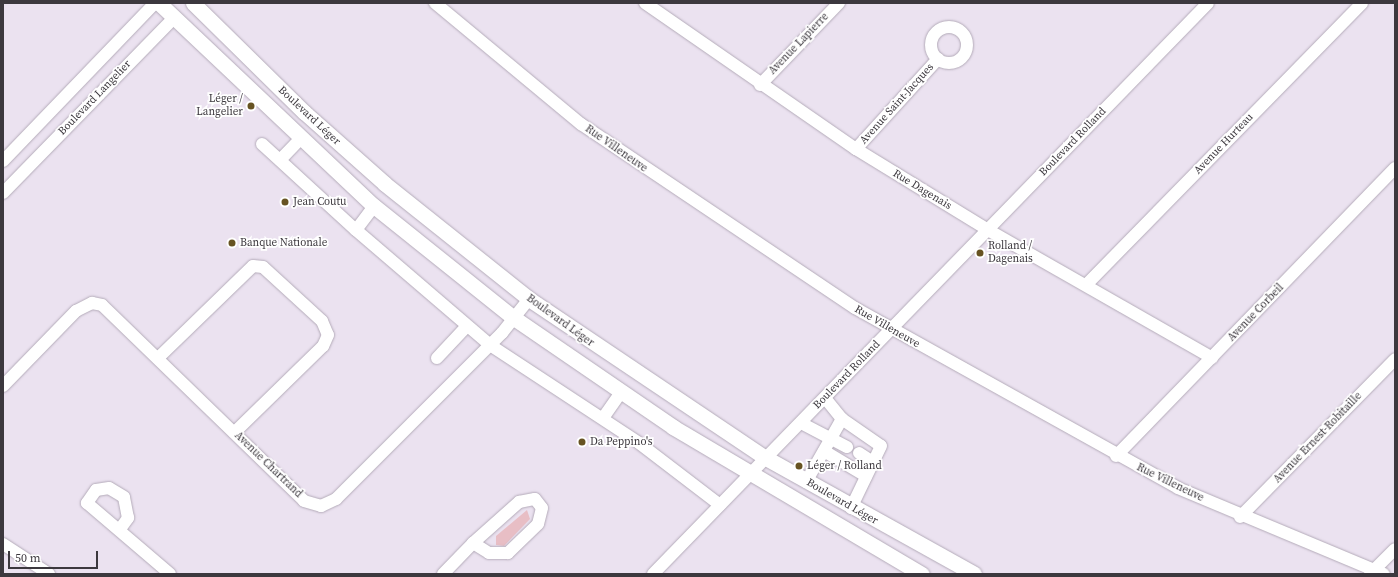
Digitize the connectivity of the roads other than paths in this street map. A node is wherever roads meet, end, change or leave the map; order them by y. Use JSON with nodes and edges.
{"nodes":[{"id":1,"x":154,"y":3,"type":"edge"},
{"id":2,"x":159,"y":3,"type":"edge"},
{"id":3,"x":188,"y":3,"type":"edge"},
{"id":4,"x":193,"y":3,"type":"edge"},
{"id":5,"x":435,"y":3,"type":"edge"},
{"id":6,"x":839,"y":3,"type":"edge"},
{"id":7,"x":1208,"y":3,"type":"edge"},
{"id":8,"x":1362,"y":3,"type":"edge"},
{"id":9,"x":649,"y":4,"type":"edge"},
{"id":10,"x":175,"y":17,"type":"junction"},
{"id":11,"x":938,"y":59,"type":"dead end"},
{"id":12,"x":760,"y":85,"type":"junction"},
{"id":13,"x":304,"y":112,"type":"junction"},
{"id":14,"x":289,"y":128,"type":"junction"},
{"id":15,"x":300,"y":139,"type":"junction"},
{"id":16,"x":262,"y":144,"type":"dead end"},
{"id":17,"x":856,"y":149,"type":"junction"},
{"id":18,"x":280,"y":160,"type":"junction"},
{"id":19,"x":3,"y":161,"type":"edge"},
{"id":20,"x":1395,"y":168,"type":"edge"},
{"id":21,"x":3,"y":193,"type":"edge"},
{"id":22,"x":374,"y":206,"type":"junction"},
{"id":23,"x":356,"y":230,"type":"junction"},
{"id":24,"x":988,"y":230,"type":"junction"},
{"id":25,"x":1087,"y":284,"type":"junction"},
{"id":26,"x":529,"y":299,"type":"junction"},
{"id":27,"x":514,"y":318,"type":"junction"},
{"id":28,"x":466,"y":327,"type":"junction"},
{"id":29,"x":890,"y":330,"type":"junction"},
{"id":30,"x":490,"y":345,"type":"junction"},
{"id":31,"x":158,"y":358,"type":"junction"},
{"id":32,"x":437,"y":358,"type":"dead end"},
{"id":33,"x":1212,"y":358,"type":"junction"},
{"id":34,"x":1395,"y":359,"type":"edge"},
{"id":35,"x":3,"y":386,"type":"edge"},
{"id":36,"x":621,"y":392,"type":"junction"},
{"id":37,"x":825,"y":398,"type":"junction"},
{"id":38,"x":603,"y":418,"type":"junction"},
{"id":39,"x":842,"y":419,"type":"junction"},
{"id":40,"x":801,"y":423,"type":"junction"},
{"id":41,"x":234,"y":433,"type":"junction"},
{"id":42,"x":832,"y":438,"type":"junction"},
{"id":43,"x":846,"y":447,"type":"dead end"},
{"id":44,"x":824,"y":451,"type":"junction"},
{"id":45,"x":859,"y":453,"type":"dead end"},
{"id":46,"x":1116,"y":456,"type":"junction"},
{"id":47,"x":766,"y":458,"type":"junction"},
{"id":48,"x":873,"y":462,"type":"junction"},
{"id":49,"x":749,"y":474,"type":"junction"},
{"id":50,"x":866,"y":476,"type":"junction"},
{"id":51,"x":806,"y":482,"type":"junction"},
{"id":52,"x":720,"y":505,"type":"junction"},
{"id":53,"x":851,"y":508,"type":"junction"},
{"id":54,"x":1240,"y":517,"type":"junction"},
{"id":55,"x":120,"y":529,"type":"dead end"},
{"id":56,"x":474,"y":543,"type":"junction"},
{"id":57,"x":3,"y":544,"type":"edge"},
{"id":58,"x":1395,"y":549,"type":"edge"},
{"id":59,"x":1376,"y":573,"type":"edge"},
{"id":60,"x":49,"y":574,"type":"edge"},
{"id":61,"x":170,"y":574,"type":"edge"},
{"id":62,"x":443,"y":574,"type":"edge"},
{"id":63,"x":653,"y":574,"type":"edge"},
{"id":64,"x":922,"y":574,"type":"edge"},
{"id":65,"x":974,"y":574,"type":"edge"}],
"edges":[{"from":1,"to":19,"type":"street","name":"Boulevard Langelier"},
{"from":2,"to":10,"type":"main road","name":"Boulevard Léger"},
{"from":3,"to":10,"type":"main road","name":"Boulevard Langelier"},
{"from":4,"to":13,"type":"main road","name":"Boulevard Léger"},
{"from":5,"to":29,"type":"street","name":"Rue Villeneuve"},
{"from":6,"to":12,"type":"street","name":"Avenue Lapierre"},
{"from":7,"to":24,"type":"street","name":"Boulevard Rolland"},
{"from":8,"to":25,"type":"street","name":"Avenue Hurteau"},
{"from":9,"to":12,"type":"street","name":"Rue Dagenais"},
{"from":10,"to":14,"type":"main road","name":"Boulevard Léger"},
{"from":10,"to":21,"type":"street","name":"Boulevard Langelier"},
{"from":11,"to":17,"type":"street","name":"Avenue Saint-Jacques"},
{"from":12,"to":17,"type":"street","name":"Rue Dagenais"},
{"from":13,"to":14,"type":"main road"},
{"from":13,"to":26,"type":"main road","name":"Boulevard Léger"},
{"from":14,"to":15,"type":"main road","name":"Boulevard Léger"},
{"from":15,"to":18,"type":"street"},
{"from":15,"to":22,"type":"main road","name":"Boulevard Léger"},
{"from":16,"to":18,"type":"street"},
{"from":17,"to":24,"type":"street","name":"Rue Dagenais"},
{"from":18,"to":23,"type":"street"},
{"from":20,"to":33,"type":"street","name":"Avenue Corbeil"},
{"from":22,"to":23,"type":"street"},
{"from":22,"to":27,"type":"main road","name":"Boulevard Léger"},
{"from":23,"to":28,"type":"street"},
{"from":24,"to":25,"type":"street","name":"Rue Dagenais"},
{"from":24,"to":29,"type":"street","name":"Boulevard Rolland"},
{"from":25,"to":33,"type":"street","name":"Rue Dagenais"},
{"from":26,"to":27,"type":"street","name":"Avenue Chartrand"},
{"from":26,"to":47,"type":"main road","name":"Boulevard Léger"},
{"from":27,"to":30,"type":"street","name":"Avenue Chartrand"},
{"from":27,"to":36,"type":"main road","name":"Boulevard Léger"},
{"from":28,"to":30,"type":"street"},
{"from":28,"to":32,"type":"street"},
{"from":29,"to":37,"type":"street","name":"Boulevard Rolland"},
{"from":29,"to":46,"type":"street","name":"Rue Villeneuve"},
{"from":30,"to":38,"type":"street"},
{"from":30,"to":41,"type":"street","name":"Avenue Chartrand"},
{"from":31,"to":35,"type":"street","name":"Avenue Chartrand"},
{"from":31,"to":41,"type":"street","name":"Avenue Chartrand"},
{"from":31,"to":41,"type":"street"},
{"from":33,"to":46,"type":"street","name":"Avenue Corbeil"},
{"from":34,"to":54,"type":"street","name":"Avenue Ernest-Robitaille"},
{"from":36,"to":38,"type":"street"},
{"from":36,"to":49,"type":"main road","name":"Boulevard Léger"},
{"from":37,"to":39,"type":"street"},
{"from":37,"to":40,"type":"street","name":"Boulevard Rolland"},
{"from":38,"to":52,"type":"street"},
{"from":39,"to":42,"type":"street"},
{"from":39,"to":48,"type":"street"},
{"from":40,"to":42,"type":"street"},
{"from":40,"to":47,"type":"street","name":"Boulevard Rolland"},
{"from":42,"to":43,"type":"street"},
{"from":42,"to":44,"type":"street"},
{"from":44,"to":50,"type":"street"},
{"from":44,"to":51,"type":"street"},
{"from":45,"to":48,"type":"street"},
{"from":46,"to":54,"type":"street","name":"Rue Villeneuve"},
{"from":47,"to":49,"type":"street","name":"Boulevard Rolland"},
{"from":47,"to":51,"type":"main road","name":"Boulevard Léger"},
{"from":48,"to":50,"type":"street"},
{"from":49,"to":52,"type":"street","name":"Boulevard Rolland"},
{"from":49,"to":64,"type":"main road","name":"Boulevard Léger"},
{"from":50,"to":53,"type":"street"},
{"from":51,"to":53,"type":"main road","name":"Boulevard Léger"},
{"from":52,"to":63,"type":"street","name":"Boulevard Rolland"},
{"from":53,"to":65,"type":"main road","name":"Boulevard Léger"},
{"from":54,"to":59,"type":"street","name":"Rue Villeneuve"},
{"from":55,"to":61,"type":"street"},
{"from":56,"to":56,"type":"street"},
{"from":56,"to":62,"type":"street"},
{"from":57,"to":60,"type":"street"},
{"from":58,"to":59,"type":"street"}]}
